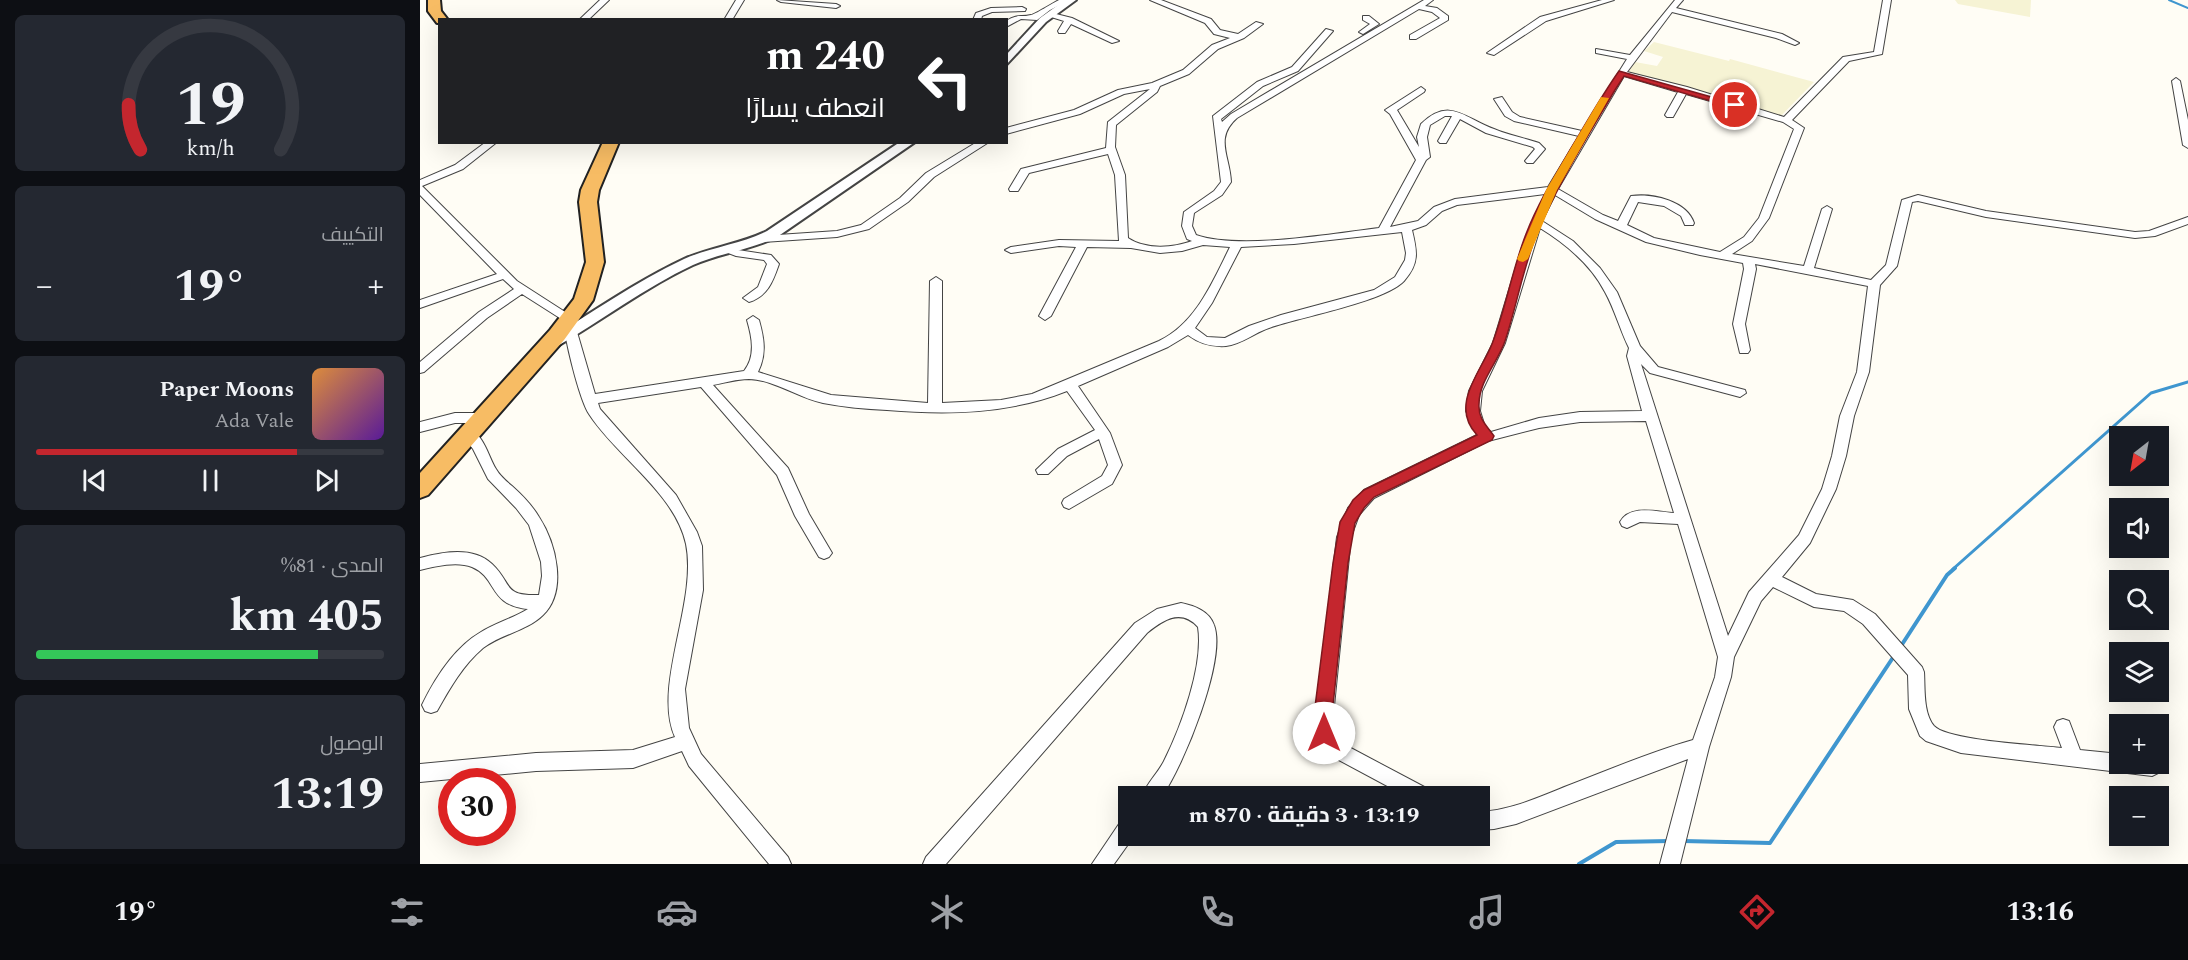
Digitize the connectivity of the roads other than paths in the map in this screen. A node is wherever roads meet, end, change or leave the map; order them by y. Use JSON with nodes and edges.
{"nodes":[{"id":1,"x":434,"y":0,"type":"edge"},
{"id":2,"x":605,"y":0,"type":"edge"},
{"id":3,"x":740,"y":0,"type":"edge"},
{"id":4,"x":781,"y":0,"type":"edge"},
{"id":5,"x":1065,"y":0,"type":"edge"},
{"id":6,"x":1071,"y":0,"type":"edge"},
{"id":7,"x":1154,"y":0,"type":"edge"},
{"id":8,"x":1429,"y":0,"type":"edge"},
{"id":9,"x":1610,"y":0,"type":"edge"},
{"id":10,"x":1887,"y":0,"type":"edge"},
{"id":11,"x":1418,"y":3,"type":"edge"},
{"id":12,"x":1674,"y":5,"type":"edge"},
{"id":13,"x":836,"y":6,"type":"dead end"},
{"id":14,"x":1020,"y":13,"type":"junction"},
{"id":15,"x":1052,"y":14,"type":"junction"},
{"id":16,"x":440,"y":18,"type":"edge"},
{"id":17,"x":585,"y":18,"type":"edge"},
{"id":18,"x":729,"y":18,"type":"edge"},
{"id":19,"x":978,"y":18,"type":"edge"},
{"id":20,"x":1366,"y":18,"type":"dead end"},
{"id":21,"x":1008,"y":19,"type":"edge"},
{"id":22,"x":1069,"y":20,"type":"junction"},
{"id":23,"x":1008,"y":23,"type":"edge"},
{"id":24,"x":1259,"y":24,"type":"dead end"},
{"id":25,"x":1376,"y":24,"type":"junction"},
{"id":26,"x":1062,"y":31,"type":"dead end"},
{"id":27,"x":1329,"y":31,"type":"dead end"},
{"id":28,"x":1239,"y":37,"type":"junction"},
{"id":29,"x":1413,"y":37,"type":"dead end"},
{"id":30,"x":1115,"y":41,"type":"dead end"},
{"id":31,"x":1796,"y":43,"type":"dead end"},
{"id":32,"x":1599,"y":51,"type":"dead end"},
{"id":33,"x":1491,"y":53,"type":"dead end"},
{"id":34,"x":1632,"y":58,"type":"junction"},
{"id":35,"x":1008,"y":60,"type":"edge"},
{"id":36,"x":1295,"y":69,"type":"junction"},
{"id":37,"x":1622,"y":73,"type":"junction"},
{"id":38,"x":2176,"y":81,"type":"dead end"},
{"id":39,"x":1155,"y":85,"type":"junction"},
{"id":40,"x":1684,"y":89,"type":"junction"},
{"id":41,"x":1421,"y":90,"type":"dead end"},
{"id":42,"x":1499,"y":99,"type":"dead end"},
{"id":43,"x":1458,"y":114,"type":"junction"},
{"id":44,"x":1670,"y":115,"type":"dead end"},
{"id":45,"x":1786,"y":120,"type":"junction"},
{"id":46,"x":1008,"y":131,"type":"edge"},
{"id":47,"x":1219,"y":131,"type":"junction"},
{"id":48,"x":1584,"y":134,"type":"junction"},
{"id":49,"x":1443,"y":141,"type":"dead end"},
{"id":50,"x":490,"y":144,"type":"edge"},
{"id":51,"x":610,"y":144,"type":"edge"},
{"id":52,"x":906,"y":144,"type":"edge"},
{"id":53,"x":982,"y":144,"type":"edge"},
{"id":54,"x":2188,"y":145,"type":"edge"},
{"id":55,"x":1111,"y":150,"type":"junction"},
{"id":56,"x":1420,"y":157,"type":"junction"},
{"id":57,"x":1530,"y":161,"type":"dead end"},
{"id":58,"x":420,"y":187,"type":"edge"},
{"id":59,"x":1014,"y":189,"type":"dead end"},
{"id":60,"x":1552,"y":190,"type":"junction"},
{"id":61,"x":1827,"y":209,"type":"dead end"},
{"id":62,"x":2188,"y":220,"type":"edge"},
{"id":63,"x":1537,"y":222,"type":"junction"},
{"id":64,"x":1689,"y":223,"type":"dead end"},
{"id":65,"x":1621,"y":226,"type":"junction"},
{"id":66,"x":1406,"y":228,"type":"junction"},
{"id":67,"x":1383,"y":230,"type":"junction"},
{"id":68,"x":763,"y":239,"type":"junction"},
{"id":69,"x":1200,"y":242,"type":"junction"},
{"id":70,"x":1083,"y":244,"type":"junction"},
{"id":71,"x":1131,"y":245,"type":"junction"},
{"id":72,"x":1237,"y":245,"type":"junction"},
{"id":73,"x":727,"y":249,"type":"junction"},
{"id":74,"x":1011,"y":250,"type":"dead end"},
{"id":75,"x":1722,"y":256,"type":"junction"},
{"id":76,"x":1748,"y":260,"type":"junction"},
{"id":77,"x":1808,"y":270,"type":"junction"},
{"id":78,"x":505,"y":275,"type":"junction"},
{"id":79,"x":936,"y":281,"type":"dead end"},
{"id":80,"x":1874,"y":284,"type":"junction"},
{"id":81,"x":521,"y":289,"type":"junction"},
{"id":82,"x":749,"y":297,"type":"dead end"},
{"id":83,"x":420,"y":304,"type":"edge"},
{"id":84,"x":1045,"y":316,"type":"dead end"},
{"id":85,"x":753,"y":320,"type":"dead end"},
{"id":86,"x":570,"y":326,"type":"junction"},
{"id":87,"x":1187,"y":328,"type":"junction"},
{"id":88,"x":1635,"y":348,"type":"junction"},
{"id":89,"x":1744,"y":350,"type":"dead end"},
{"id":90,"x":420,"y":369,"type":"edge"},
{"id":91,"x":748,"y":375,"type":"junction"},
{"id":92,"x":704,"y":381,"type":"junction"},
{"id":93,"x":1070,"y":385,"type":"junction"},
{"id":94,"x":1740,"y":393,"type":"dead end"},
{"id":95,"x":589,"y":400,"type":"junction"},
{"id":96,"x":935,"y":407,"type":"junction"},
{"id":97,"x":1650,"y":416,"type":"junction"},
{"id":98,"x":483,"y":418,"type":"junction"},
{"id":99,"x":420,"y":427,"type":"edge"},
{"id":100,"x":1101,"y":433,"type":"junction"},
{"id":101,"x":468,"y":434,"type":"junction"},
{"id":102,"x":1487,"y":436,"type":"junction"},
{"id":103,"x":1043,"y":470,"type":"dead end"},
{"id":104,"x":420,"y":489,"type":"edge"},
{"id":105,"x":1069,"y":503,"type":"dead end"},
{"id":106,"x":1684,"y":519,"type":"junction"},
{"id":107,"x":1627,"y":522,"type":"dead end"},
{"id":108,"x":824,"y":553,"type":"dead end"},
{"id":109,"x":420,"y":564,"type":"edge"},
{"id":110,"x":1770,"y":578,"type":"junction"},
{"id":111,"x":545,"y":602,"type":"junction"},
{"id":112,"x":1726,"y":657,"type":"junction"},
{"id":113,"x":431,"y":705,"type":"dead end"},
{"id":114,"x":2063,"y":727,"type":"dead end"},
{"id":115,"x":685,"y":741,"type":"junction"},
{"id":116,"x":1700,"y":747,"type":"junction"},
{"id":117,"x":2074,"y":758,"type":"junction"},
{"id":118,"x":2109,"y":762,"type":"edge"},
{"id":119,"x":420,"y":773,"type":"edge"},
{"id":120,"x":1157,"y":786,"type":"edge"},
{"id":121,"x":1404,"y":786,"type":"edge"},
{"id":122,"x":1490,"y":819,"type":"edge"},
{"id":123,"x":1118,"y":842,"type":"edge"},
{"id":124,"x":777,"y":863,"type":"edge"},
{"id":125,"x":933,"y":864,"type":"edge"},
{"id":126,"x":1102,"y":864,"type":"edge"},
{"id":127,"x":1671,"y":864,"type":"edge"}],
"edges":[{"from":1,"to":16,"type":"highway"},
{"from":2,"to":17,"type":"street"},
{"from":3,"to":18,"type":"street"},
{"from":4,"to":13,"type":"street"},
{"from":5,"to":14,"type":"street"},
{"from":6,"to":15,"type":"street"},
{"from":7,"to":28,"type":"street"},
{"from":8,"to":11,"type":"street"},
{"from":9,"to":33,"type":"street"},
{"from":10,"to":45,"type":"street"},
{"from":11,"to":25,"type":"street"},
{"from":11,"to":29,"type":"street"},
{"from":11,"to":47,"type":"street"},
{"from":12,"to":31,"type":"street"},
{"from":12,"to":34,"type":"street"},
{"from":14,"to":19,"type":"street"},
{"from":14,"to":21,"type":"street"},
{"from":14,"to":23,"type":"street"},
{"from":15,"to":22,"type":"street"},
{"from":15,"to":35,"type":"street"},
{"from":20,"to":25,"type":"street"},
{"from":22,"to":26,"type":"street"},
{"from":22,"to":30,"type":"street"},
{"from":24,"to":28,"type":"street"},
{"from":25,"to":36,"type":"street"},
{"from":27,"to":36,"type":"street"},
{"from":28,"to":39,"type":"street"},
{"from":32,"to":34,"type":"street"},
{"from":34,"to":37,"type":"street"},
{"from":36,"to":47,"type":"street"},
{"from":37,"to":40,"type":"street"},
{"from":37,"to":48,"type":"street"},
{"from":38,"to":54,"type":"street"},
{"from":39,"to":46,"type":"street"},
{"from":39,"to":55,"type":"street"},
{"from":40,"to":44,"type":"street"},
{"from":40,"to":45,"type":"street"},
{"from":41,"to":56,"type":"street"},
{"from":42,"to":48,"type":"street"},
{"from":43,"to":49,"type":"street"},
{"from":43,"to":56,"type":"street"},
{"from":43,"to":57,"type":"street"},
{"from":45,"to":75,"type":"street"},
{"from":47,"to":69,"type":"street"},
{"from":48,"to":60,"type":"street"},
{"from":50,"to":58,"type":"street"},
{"from":51,"to":86,"type":"highway"},
{"from":52,"to":68,"type":"street"},
{"from":53,"to":68,"type":"street"},
{"from":55,"to":59,"type":"street"},
{"from":55,"to":71,"type":"street"},
{"from":56,"to":67,"type":"street"},
{"from":58,"to":78,"type":"street"},
{"from":60,"to":63,"type":"street"},
{"from":60,"to":65,"type":"street"},
{"from":60,"to":66,"type":"street"},
{"from":61,"to":77,"type":"street"},
{"from":62,"to":80,"type":"street"},
{"from":63,"to":88,"type":"street"},
{"from":63,"to":102,"type":"street"},
{"from":64,"to":65,"type":"street"},
{"from":65,"to":75,"type":"street"},
{"from":66,"to":67,"type":"street"},
{"from":66,"to":87,"type":"street"},
{"from":67,"to":72,"type":"street"},
{"from":68,"to":73,"type":"street"},
{"from":69,"to":71,"type":"street"},
{"from":69,"to":72,"type":"street"},
{"from":70,"to":71,"type":"street"},
{"from":70,"to":74,"type":"street"},
{"from":70,"to":84,"type":"street"},
{"from":72,"to":87,"type":"street"},
{"from":73,"to":82,"type":"street"},
{"from":73,"to":86,"type":"street"},
{"from":75,"to":76,"type":"street"},
{"from":76,"to":77,"type":"street"},
{"from":76,"to":89,"type":"street"},
{"from":77,"to":80,"type":"street"},
{"from":78,"to":81,"type":"street"},
{"from":78,"to":83,"type":"street"},
{"from":79,"to":96,"type":"street"},
{"from":80,"to":110,"type":"street"},
{"from":81,"to":86,"type":"street"},
{"from":81,"to":90,"type":"street"},
{"from":85,"to":91,"type":"street"},
{"from":86,"to":95,"type":"street"},
{"from":86,"to":98,"type":"highway"},
{"from":87,"to":93,"type":"street"},
{"from":88,"to":94,"type":"street"},
{"from":88,"to":97,"type":"street"},
{"from":91,"to":92,"type":"street"},
{"from":91,"to":96,"type":"street"},
{"from":92,"to":95,"type":"street"},
{"from":92,"to":108,"type":"street"},
{"from":93,"to":96,"type":"street"},
{"from":93,"to":100,"type":"street"},
{"from":95,"to":115,"type":"street"},
{"from":97,"to":102,"type":"street"},
{"from":97,"to":106,"type":"street"},
{"from":98,"to":99,"type":"street"},
{"from":98,"to":101,"type":"highway"},
{"from":100,"to":103,"type":"street"},
{"from":100,"to":105,"type":"street"},
{"from":101,"to":104,"type":"highway"},
{"from":101,"to":111,"type":"street"},
{"from":102,"to":121,"type":"street"},
{"from":106,"to":107,"type":"street"},
{"from":106,"to":112,"type":"street"},
{"from":109,"to":111,"type":"street"},
{"from":110,"to":112,"type":"street"},
{"from":110,"to":117,"type":"street"},
{"from":111,"to":113,"type":"street"},
{"from":112,"to":116,"type":"street"},
{"from":114,"to":117,"type":"street"},
{"from":115,"to":119,"type":"street"},
{"from":115,"to":124,"type":"street"},
{"from":116,"to":122,"type":"street"},
{"from":116,"to":127,"type":"street"},
{"from":117,"to":118,"type":"street"},
{"from":120,"to":125,"type":"street"},
{"from":123,"to":126,"type":"street"}]}
